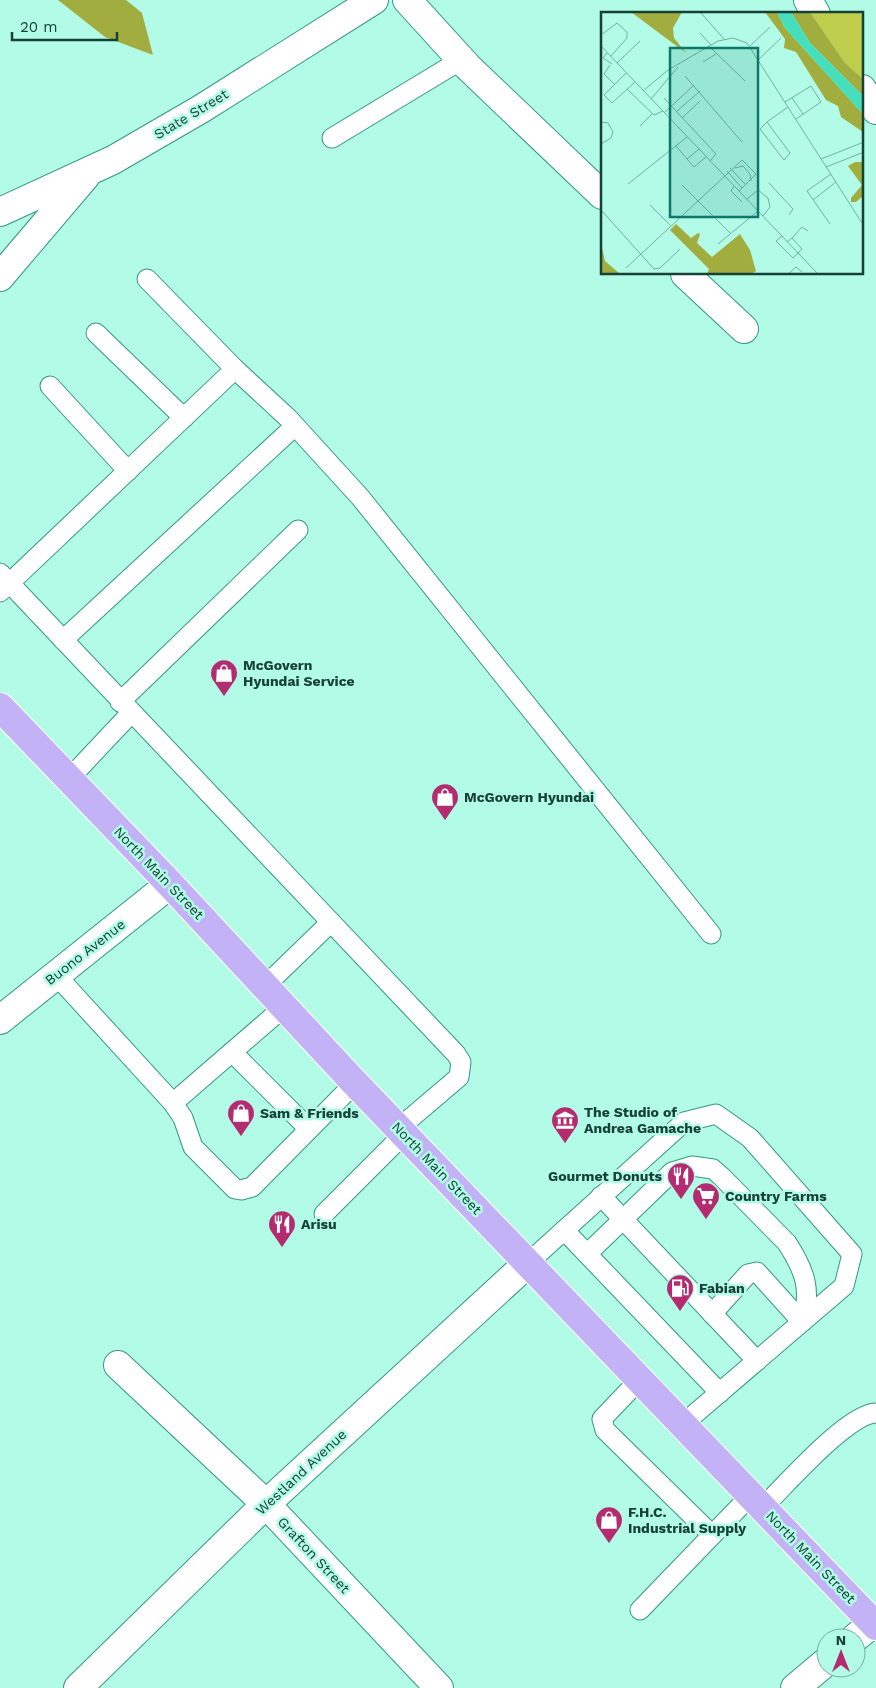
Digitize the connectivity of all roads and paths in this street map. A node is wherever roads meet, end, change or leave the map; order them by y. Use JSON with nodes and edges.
{"nodes":[{"id":1,"x":374,"y":0,"type":"edge"},
{"id":2,"x":408,"y":0,"type":"edge"},
{"id":3,"x":808,"y":0,"type":"edge"},
{"id":4,"x":815,"y":12,"type":"edge"},
{"id":5,"x":461,"y":60,"type":"junction"},
{"id":6,"x":864,"y":91,"type":"edge"},
{"id":7,"x":876,"y":110,"type":"edge"},
{"id":8,"x":332,"y":138,"type":"dead end"},
{"id":9,"x":91,"y":170,"type":"junction"},
{"id":10,"x":601,"y":194,"type":"edge"},
{"id":11,"x":0,"y":212,"type":"edge"},
{"id":12,"x":686,"y":275,"type":"edge"},
{"id":13,"x":0,"y":277,"type":"edge"},
{"id":14,"x":147,"y":279,"type":"dead end"},
{"id":15,"x":744,"y":329,"type":"dead end"},
{"id":16,"x":96,"y":333,"type":"dead end"},
{"id":17,"x":235,"y":369,"type":"junction"},
{"id":18,"x":50,"y":386,"type":"dead end"},
{"id":19,"x":184,"y":418,"type":"junction"},
{"id":20,"x":295,"y":426,"type":"junction"},
{"id":21,"x":128,"y":471,"type":"junction"},
{"id":22,"x":298,"y":530,"type":"dead end"},
{"id":23,"x":3,"y":583,"type":"edge"},
{"id":24,"x":63,"y":640,"type":"junction"},
{"id":25,"x":0,"y":707,"type":"edge"},
{"id":26,"x":126,"y":707,"type":"junction"},
{"id":27,"x":68,"y":780,"type":"junction"},
{"id":28,"x":170,"y":884,"type":"junction"},
{"id":29,"x":331,"y":922,"type":"junction"},
{"id":30,"x":711,"y":934,"type":"dead end"},
{"id":31,"x":56,"y":975,"type":"junction"},
{"id":32,"x":265,"y":986,"type":"junction"},
{"id":33,"x":284,"y":1007,"type":"junction"},
{"id":34,"x":0,"y":1020,"type":"edge"},
{"id":35,"x":232,"y":1052,"type":"junction"},
{"id":36,"x":355,"y":1083,"type":"junction"},
{"id":37,"x":173,"y":1103,"type":"junction"},
{"id":38,"x":309,"y":1130,"type":"junction"},
{"id":39,"x":401,"y":1131,"type":"junction"},
{"id":40,"x":601,"y":1196,"type":"junction"},
{"id":41,"x":324,"y":1214,"type":"dead end"},
{"id":42,"x":624,"y":1220,"type":"junction"},
{"id":43,"x":564,"y":1230,"type":"junction"},
{"id":44,"x":587,"y":1254,"type":"junction"},
{"id":45,"x":529,"y":1262,"type":"junction"},
{"id":46,"x":712,"y":1314,"type":"junction"},
{"id":47,"x":808,"y":1316,"type":"junction"},
{"id":48,"x":757,"y":1361,"type":"junction"},
{"id":49,"x":118,"y":1365,"type":"dead end"},
{"id":50,"x":640,"y":1379,"type":"junction"},
{"id":51,"x":720,"y":1392,"type":"junction"},
{"id":52,"x":876,"y":1413,"type":"edge"},
{"id":53,"x":683,"y":1424,"type":"junction"},
{"id":54,"x":757,"y":1501,"type":"junction"},
{"id":55,"x":266,"y":1504,"type":"junction"},
{"id":56,"x":712,"y":1535,"type":"junction"},
{"id":57,"x":640,"y":1610,"type":"dead end"},
{"id":58,"x":868,"y":1629,"type":"edge"},
{"id":59,"x":816,"y":1670,"type":"edge"},
{"id":60,"x":78,"y":1688,"type":"edge"},
{"id":61,"x":439,"y":1688,"type":"edge"},
{"id":62,"x":795,"y":1688,"type":"edge"}],
"edges":[{"from":1,"to":9,"type":"street","name":"State Street"},
{"from":2,"to":5,"type":"street"},
{"from":3,"to":4,"type":"street"},
{"from":5,"to":8,"type":"lane"},
{"from":5,"to":10,"type":"street"},
{"from":6,"to":7,"type":"street"},
{"from":9,"to":11,"type":"street","name":"State Street"},
{"from":9,"to":13,"type":"street"},
{"from":12,"to":15,"type":"street"},
{"from":14,"to":17,"type":"lane"},
{"from":16,"to":19,"type":"lane"},
{"from":17,"to":19,"type":"lane"},
{"from":17,"to":20,"type":"lane"},
{"from":18,"to":21,"type":"lane"},
{"from":19,"to":21,"type":"lane"},
{"from":20,"to":24,"type":"lane"},
{"from":20,"to":30,"type":"lane"},
{"from":21,"to":23,"type":"lane"},
{"from":22,"to":26,"type":"lane"},
{"from":23,"to":24,"type":"lane"},
{"from":24,"to":26,"type":"lane"},
{"from":25,"to":27,"type":"highway","name":"North Main Street"},
{"from":26,"to":27,"type":"lane"},
{"from":26,"to":29,"type":"lane"},
{"from":27,"to":28,"type":"highway","name":"North Main Street"},
{"from":28,"to":31,"type":"street","name":"Buono Avenue"},
{"from":28,"to":32,"type":"highway","name":"North Main Street"},
{"from":29,"to":32,"type":"lane"},
{"from":29,"to":39,"type":"lane"},
{"from":31,"to":34,"type":"street","name":"Buono Avenue"},
{"from":31,"to":37,"type":"lane"},
{"from":32,"to":33,"type":"highway","name":"North Main Street"},
{"from":33,"to":35,"type":"lane"},
{"from":33,"to":36,"type":"highway","name":"North Main Street"},
{"from":35,"to":37,"type":"lane"},
{"from":35,"to":38,"type":"lane"},
{"from":36,"to":38,"type":"lane"},
{"from":36,"to":39,"type":"highway","name":"North Main Street"},
{"from":37,"to":38,"type":"lane"},
{"from":39,"to":41,"type":"lane"},
{"from":39,"to":45,"type":"highway","name":"North Main Street"},
{"from":40,"to":42,"type":"lane"},
{"from":40,"to":43,"type":"lane"},
{"from":40,"to":47,"type":"lane"},
{"from":42,"to":44,"type":"lane"},
{"from":42,"to":46,"type":"lane"},
{"from":42,"to":47,"type":"lane"},
{"from":43,"to":44,"type":"lane"},
{"from":43,"to":45,"type":"lane"},
{"from":44,"to":51,"type":"lane"},
{"from":45,"to":50,"type":"highway","name":"North Main Street"},
{"from":45,"to":55,"type":"street","name":"Westland Avenue"},
{"from":46,"to":47,"type":"lane"},
{"from":46,"to":48,"type":"lane"},
{"from":47,"to":48,"type":"lane"},
{"from":48,"to":51,"type":"lane"},
{"from":49,"to":55,"type":"street","name":"Grafton Street"},
{"from":50,"to":53,"type":"highway","name":"North Main Street"},
{"from":50,"to":56,"type":"lane"},
{"from":51,"to":53,"type":"lane"},
{"from":52,"to":54,"type":"lane"},
{"from":53,"to":54,"type":"highway","name":"North Main Street"},
{"from":54,"to":56,"type":"lane"},
{"from":54,"to":58,"type":"highway","name":"North Main Street"},
{"from":55,"to":60,"type":"street","name":"Westland Avenue"},
{"from":55,"to":61,"type":"street","name":"Grafton Street"},
{"from":56,"to":57,"type":"lane"},
{"from":59,"to":62,"type":"street"}]}
